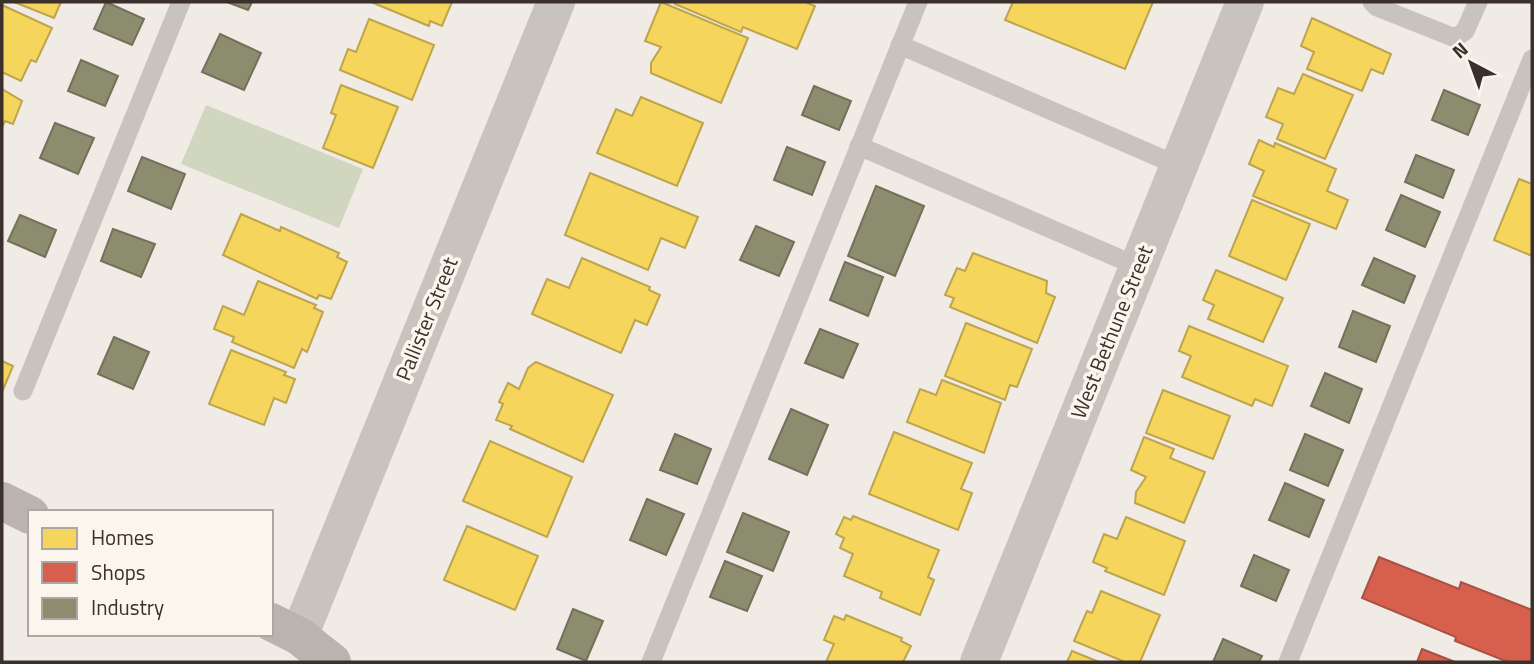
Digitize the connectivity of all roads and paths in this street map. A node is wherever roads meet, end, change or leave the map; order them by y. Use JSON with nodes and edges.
{"nodes":[{"id":1,"x":181,"y":2,"type":"edge"},
{"id":2,"x":556,"y":2,"type":"edge"},
{"id":3,"x":918,"y":2,"type":"edge"},
{"id":4,"x":1245,"y":2,"type":"edge"},
{"id":5,"x":1372,"y":2,"type":"edge"},
{"id":6,"x":1478,"y":2,"type":"edge"},
{"id":7,"x":900,"y":45,"type":"junction"},
{"id":8,"x":1532,"y":60,"type":"edge"},
{"id":9,"x":859,"y":146,"type":"junction"},
{"id":10,"x":1179,"y":166,"type":"junction"},
{"id":11,"x":1139,"y":267,"type":"junction"},
{"id":12,"x":23,"y":391,"type":"dead end"},
{"id":13,"x":2,"y":501,"type":"edge"},
{"id":14,"x":28,"y":513,"type":"edge"},
{"id":15,"x":285,"y":629,"type":"edge"},
{"id":16,"x":332,"y":662,"type":"edge"},
{"id":17,"x":650,"y":662,"type":"edge"},
{"id":18,"x":979,"y":662,"type":"edge"},
{"id":19,"x":1288,"y":662,"type":"edge"}],
"edges":[{"from":1,"to":12,"type":"lane"},
{"from":2,"to":15,"type":"street","name":"Pallister Street"},
{"from":3,"to":7,"type":"lane"},
{"from":4,"to":10,"type":"street","name":"West Bethune Street"},
{"from":5,"to":6,"type":"lane"},
{"from":7,"to":9,"type":"lane"},
{"from":7,"to":10,"type":"lane"},
{"from":8,"to":19,"type":"lane"},
{"from":9,"to":11,"type":"lane"},
{"from":9,"to":17,"type":"lane"},
{"from":10,"to":11,"type":"street","name":"West Bethune Street"},
{"from":11,"to":18,"type":"street","name":"West Bethune Street"},
{"from":13,"to":14,"type":"street"},
{"from":15,"to":16,"type":"street"}]}
